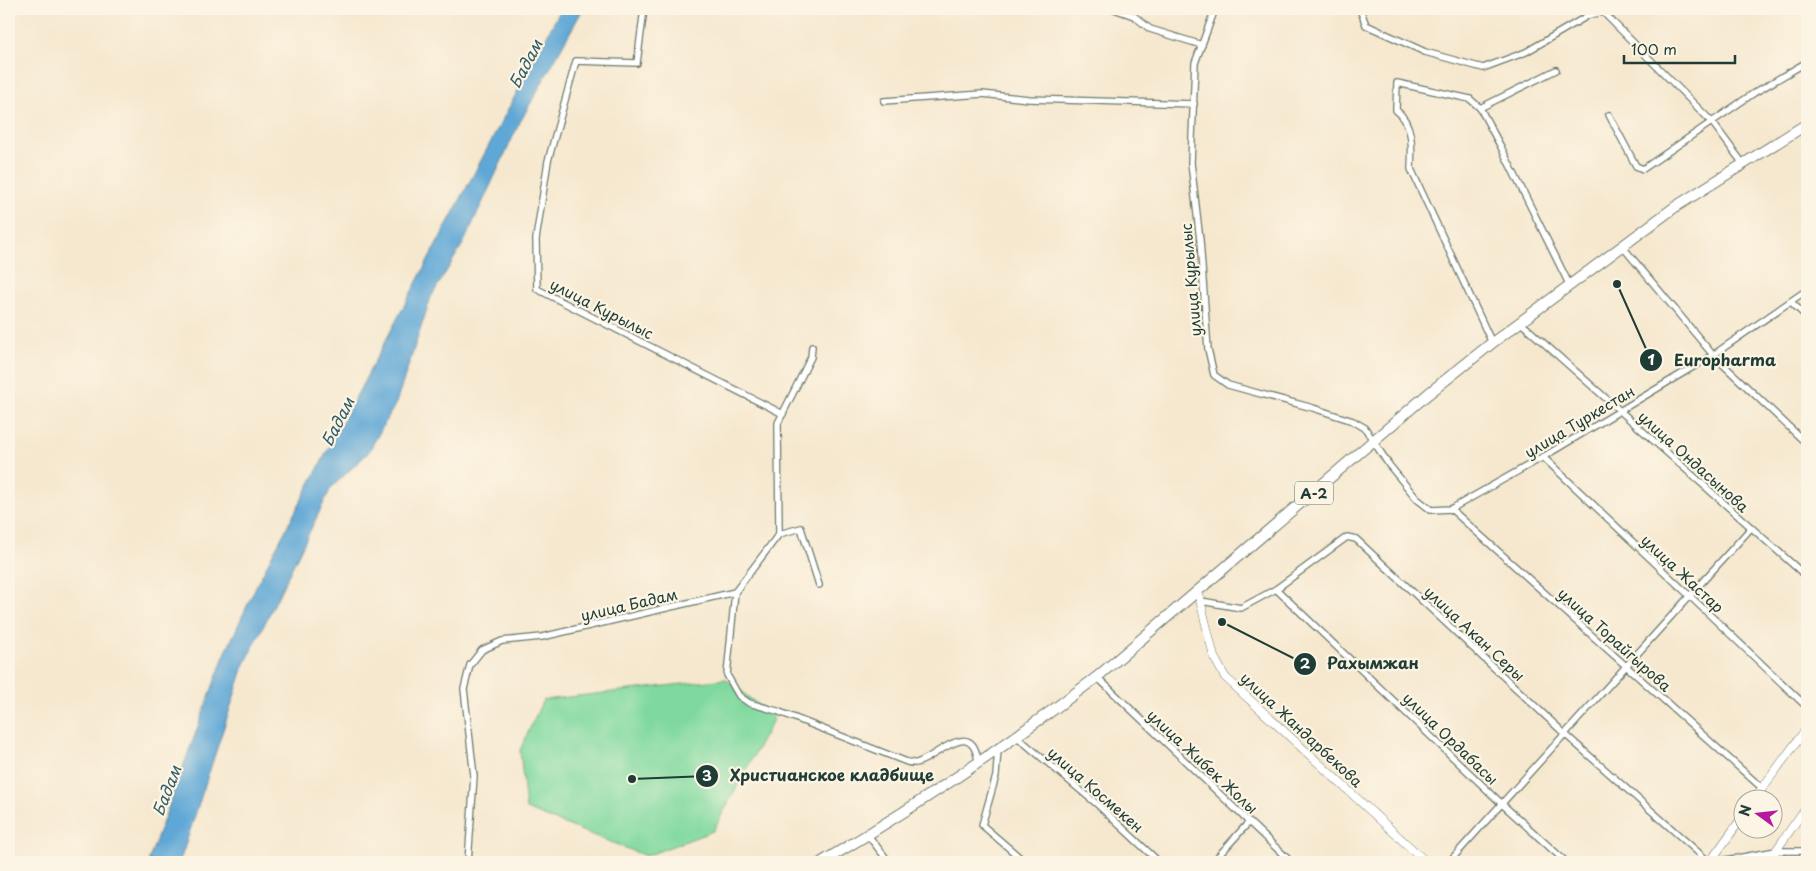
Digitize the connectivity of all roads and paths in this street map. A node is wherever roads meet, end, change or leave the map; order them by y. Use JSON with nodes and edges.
{"nodes":[{"id":1,"x":644,"y":9,"type":"edge"},
{"id":2,"x":1114,"y":9,"type":"edge"},
{"id":3,"x":1215,"y":9,"type":"edge"},
{"id":4,"x":1360,"y":9,"type":"edge"},
{"id":5,"x":1604,"y":10,"type":"edge"},
{"id":6,"x":1202,"y":45,"type":"junction"},
{"id":7,"x":1807,"y":62,"type":"edge"},
{"id":8,"x":1556,"y":70,"type":"dead end"},
{"id":9,"x":884,"y":101,"type":"dead end"},
{"id":10,"x":1194,"y":104,"type":"junction"},
{"id":11,"x":1480,"y":108,"type":"junction"},
{"id":12,"x":1609,"y":115,"type":"dead end"},
{"id":13,"x":1712,"y":122,"type":"junction"},
{"id":14,"x":1807,"y":124,"type":"edge"},
{"id":15,"x":1744,"y":165,"type":"junction"},
{"id":16,"x":1622,"y":246,"type":"junction"},
{"id":17,"x":1570,"y":286,"type":"junction"},
{"id":18,"x":1807,"y":290,"type":"edge"},
{"id":19,"x":1791,"y":302,"type":"junction"},
{"id":20,"x":1807,"y":317,"type":"edge"},
{"id":21,"x":1520,"y":322,"type":"junction"},
{"id":22,"x":1492,"y":343,"type":"junction"},
{"id":23,"x":812,"y":347,"type":"dead end"},
{"id":24,"x":1713,"y":355,"type":"junction"},
{"id":25,"x":1620,"y":412,"type":"junction"},
{"id":26,"x":783,"y":414,"type":"junction"},
{"id":27,"x":1374,"y":442,"type":"junction"},
{"id":28,"x":1807,"y":444,"type":"edge"},
{"id":29,"x":1542,"y":458,"type":"junction"},
{"id":30,"x":1451,"y":509,"type":"junction"},
{"id":31,"x":1752,"y":528,"type":"junction"},
{"id":32,"x":779,"y":534,"type":"junction"},
{"id":33,"x":1807,"y":577,"type":"edge"},
{"id":34,"x":820,"y":584,"type":"dead end"},
{"id":35,"x":1276,"y":589,"type":"junction"},
{"id":36,"x":735,"y":592,"type":"junction"},
{"id":37,"x":1690,"y":596,"type":"junction"},
{"id":38,"x":1199,"y":597,"type":"junction"},
{"id":39,"x":1626,"y":666,"type":"junction"},
{"id":40,"x":1097,"y":677,"type":"junction"},
{"id":41,"x":1807,"y":707,"type":"edge"},
{"id":42,"x":1807,"y":728,"type":"edge"},
{"id":43,"x":1566,"y":735,"type":"junction"},
{"id":44,"x":1016,"y":736,"type":"junction"},
{"id":45,"x":998,"y":749,"type":"junction"},
{"id":46,"x":978,"y":762,"type":"junction"},
{"id":47,"x":1762,"y":788,"type":"joint"},
{"id":48,"x":1502,"y":804,"type":"junction"},
{"id":49,"x":1807,"y":806,"type":"edge"},
{"id":50,"x":1249,"y":822,"type":"junction"},
{"id":51,"x":1734,"y":829,"type":"edge"},
{"id":52,"x":867,"y":834,"type":"junction"},
{"id":53,"x":1776,"y":851,"type":"junction"},
{"id":54,"x":1807,"y":851,"type":"edge"},
{"id":55,"x":468,"y":862,"type":"edge"},
{"id":56,"x":822,"y":862,"type":"edge"},
{"id":57,"x":889,"y":862,"type":"edge"},
{"id":58,"x":1024,"y":862,"type":"edge"},
{"id":59,"x":1159,"y":862,"type":"edge"},
{"id":60,"x":1213,"y":862,"type":"edge"},
{"id":61,"x":1291,"y":862,"type":"edge"},
{"id":62,"x":1426,"y":862,"type":"edge"},
{"id":63,"x":1449,"y":862,"type":"edge"},
{"id":64,"x":1566,"y":862,"type":"edge"},
{"id":65,"x":1710,"y":862,"type":"edge"},
{"id":66,"x":1715,"y":862,"type":"edge"},
{"id":67,"x":1768,"y":862,"type":"edge"}],
"edges":[{"from":1,"to":26,"type":"street","name":"улица Курылыс"},
{"from":2,"to":6,"type":"street"},
{"from":3,"to":6,"type":"street","name":"улица Курылыс"},
{"from":4,"to":5,"type":"street"},
{"from":5,"to":13,"type":"street"},
{"from":6,"to":10,"type":"street","name":"улица Курылыс"},
{"from":7,"to":13,"type":"street"},
{"from":8,"to":11,"type":"street"},
{"from":9,"to":10,"type":"street"},
{"from":10,"to":27,"type":"street","name":"улица Курылыс"},
{"from":11,"to":17,"type":"street"},
{"from":11,"to":22,"type":"street"},
{"from":12,"to":13,"type":"street"},
{"from":13,"to":15,"type":"street"},
{"from":14,"to":15,"type":"highway","number":"A-2"},
{"from":15,"to":16,"type":"highway","number":"A-2"},
{"from":16,"to":17,"type":"highway","number":"A-2"},
{"from":16,"to":24,"type":"street"},
{"from":17,"to":21,"type":"highway","number":"A-2"},
{"from":18,"to":19,"type":"street","name":"улица Туркестан"},
{"from":19,"to":20,"type":"street"},
{"from":19,"to":24,"type":"street","name":"улица Туркестан"},
{"from":21,"to":22,"type":"highway","number":"A-2"},
{"from":21,"to":25,"type":"street","name":"улица Ондасынова"},
{"from":22,"to":27,"type":"highway","number":"A-2"},
{"from":23,"to":26,"type":"street"},
{"from":24,"to":25,"type":"street","name":"улица Туркестан"},
{"from":24,"to":28,"type":"street"},
{"from":25,"to":29,"type":"street","name":"улица Туркестан"},
{"from":25,"to":31,"type":"street","name":"улица Ондасынова"},
{"from":26,"to":32,"type":"street"},
{"from":27,"to":30,"type":"street"},
{"from":27,"to":38,"type":"highway","number":"A-2"},
{"from":29,"to":30,"type":"street","name":"улица Туркестан"},
{"from":29,"to":37,"type":"street","name":"улица Жастар"},
{"from":30,"to":39,"type":"street","name":"улица Торайгырова"},
{"from":31,"to":33,"type":"street","name":"улица Ондасынова"},
{"from":31,"to":37,"type":"street"},
{"from":32,"to":34,"type":"street"},
{"from":32,"to":36,"type":"street"},
{"from":35,"to":38,"type":"street","name":"улица Акан Серы"},
{"from":35,"to":43,"type":"street","name":"улица Акан Серы"},
{"from":35,"to":48,"type":"street","name":"улица Ордабасы"},
{"from":36,"to":46,"type":"street"},
{"from":36,"to":55,"type":"street","name":"улица Бадам"},
{"from":37,"to":39,"type":"street"},
{"from":37,"to":41,"type":"street","name":"улица Жастар"},
{"from":38,"to":40,"type":"highway","number":"A-2"},
{"from":38,"to":62,"type":"street","name":"улица Жандарбекова"},
{"from":39,"to":43,"type":"street"},
{"from":39,"to":47,"type":"street","name":"улица Торайгырова"},
{"from":40,"to":44,"type":"highway","number":"A-2"},
{"from":40,"to":50,"type":"street","name":"улица Жибек Жолы"},
{"from":42,"to":47,"type":"street"},
{"from":43,"to":48,"type":"street"},
{"from":43,"to":65,"type":"street","name":"улица Акан Серы"},
{"from":44,"to":45,"type":"highway","number":"A-2"},
{"from":44,"to":59,"type":"street","name":"улица Космекен"},
{"from":45,"to":46,"type":"highway","number":"A-2"},
{"from":45,"to":58,"type":"street"},
{"from":46,"to":52,"type":"highway","number":"A-2"},
{"from":48,"to":63,"type":"street"},
{"from":48,"to":64,"type":"street","name":"улица Ордабасы"},
{"from":49,"to":53,"type":"street"},
{"from":50,"to":60,"type":"street"},
{"from":50,"to":61,"type":"street","name":"улица Жибек Жолы"},
{"from":51,"to":65,"type":"street"},
{"from":52,"to":56,"type":"highway","number":"A-2"},
{"from":52,"to":57,"type":"street"},
{"from":53,"to":54,"type":"street"},
{"from":53,"to":66,"type":"street"},
{"from":53,"to":67,"type":"street"}]}
